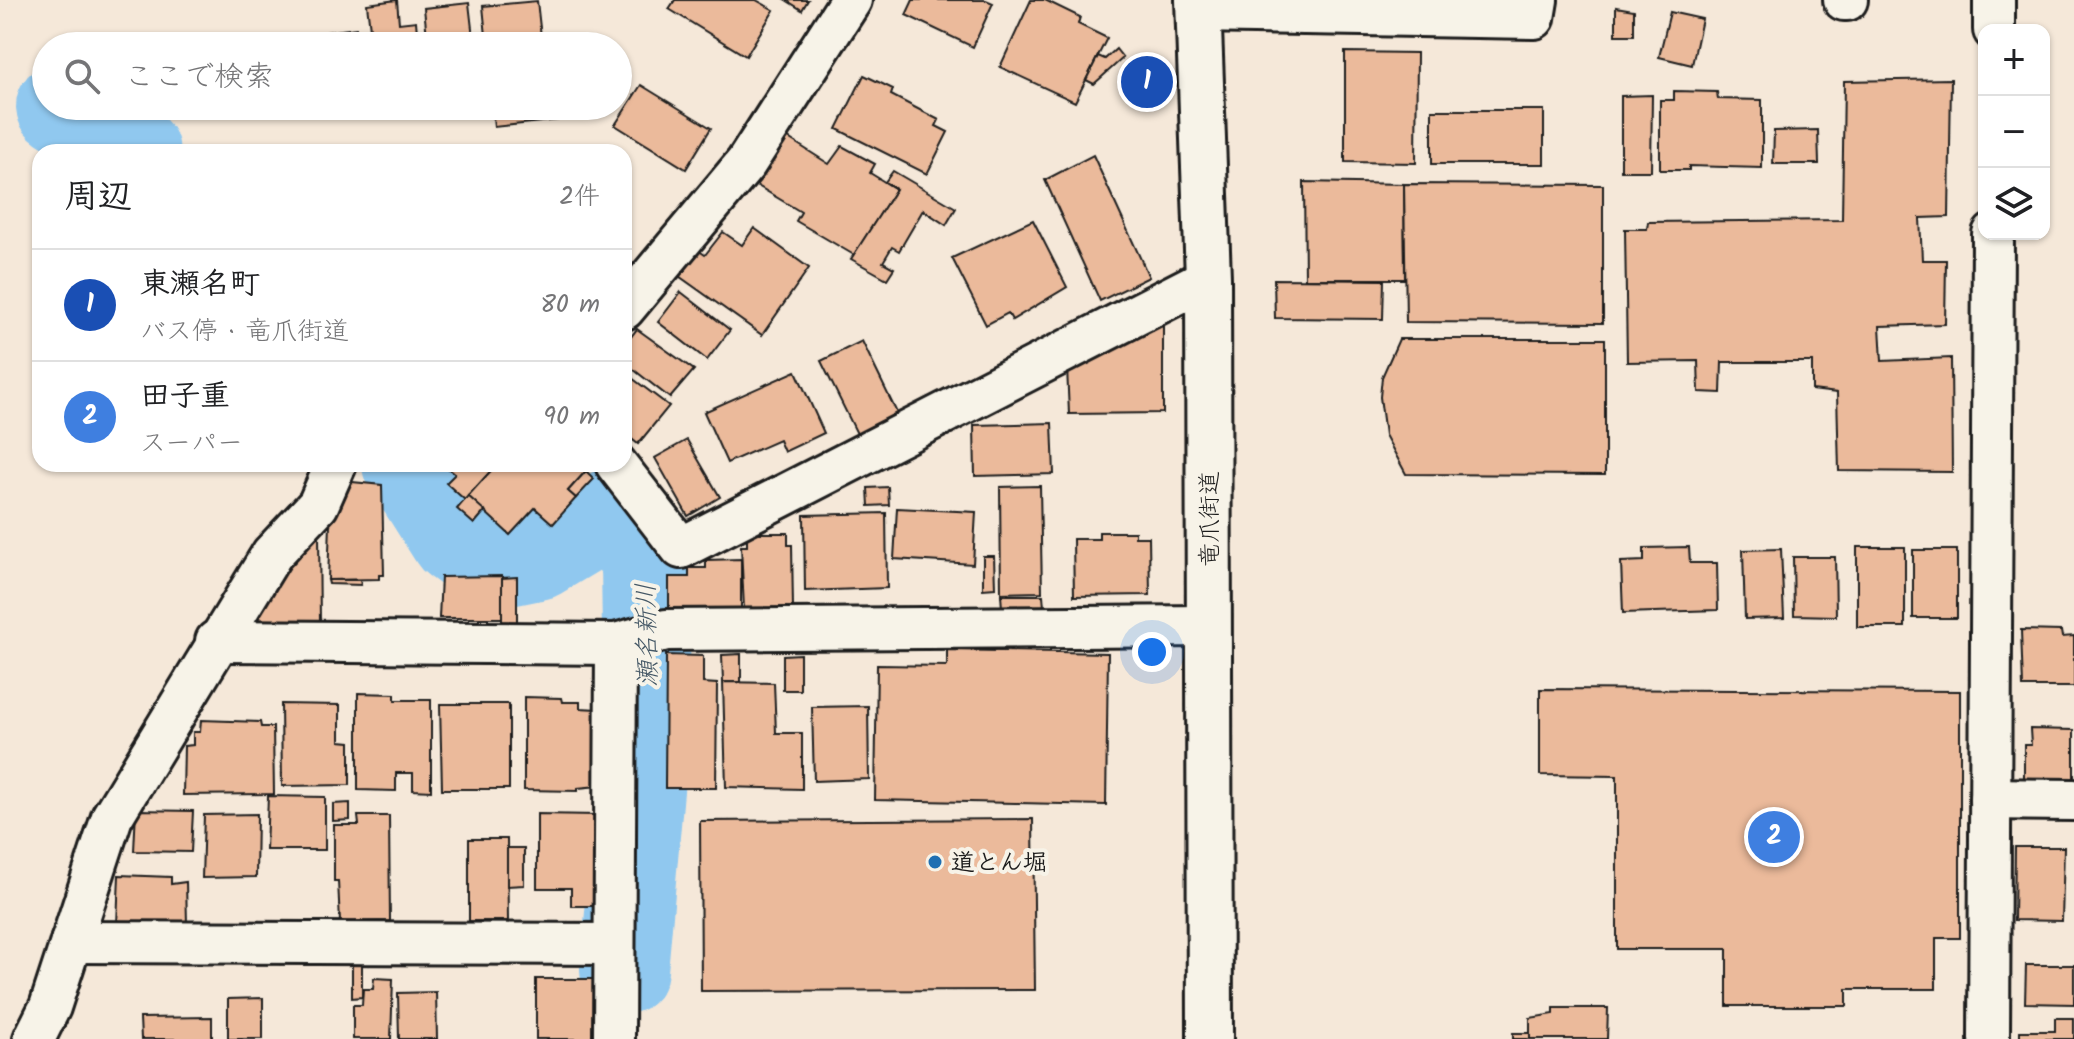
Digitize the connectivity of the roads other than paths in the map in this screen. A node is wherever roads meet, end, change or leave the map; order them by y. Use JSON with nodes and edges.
{"nodes":[{"id":1,"x":851,"y":0,"type":"edge"},
{"id":2,"x":1537,"y":0,"type":"edge"},
{"id":3,"x":1994,"y":0,"type":"edge"},
{"id":4,"x":1198,"y":6,"type":"edge"},
{"id":5,"x":1994,"y":24,"type":"edge"},
{"id":6,"x":1993,"y":240,"type":"edge"},
{"id":7,"x":1208,"y":278,"type":"junction"},
{"id":8,"x":632,"y":299,"type":"edge"},
{"id":9,"x":332,"y":472,"type":"edge"},
{"id":10,"x":622,"y":472,"type":"edge"},
{"id":11,"x":1209,"y":626,"type":"junction"},
{"id":12,"x":216,"y":641,"type":"junction"},
{"id":13,"x":616,"y":644,"type":"junction"},
{"id":14,"x":1990,"y":799,"type":"junction"},
{"id":15,"x":2074,"y":800,"type":"edge"},
{"id":16,"x":71,"y":942,"type":"junction"},
{"id":17,"x":614,"y":944,"type":"junction"},
{"id":18,"x":34,"y":1039,"type":"edge"},
{"id":19,"x":614,"y":1039,"type":"edge"},
{"id":20,"x":1210,"y":1039,"type":"edge"},
{"id":21,"x":1989,"y":1039,"type":"edge"}],
"edges":[{"from":1,"to":8,"type":"street"},
{"from":2,"to":4,"type":"street"},
{"from":3,"to":5,"type":"street"},
{"from":4,"to":7,"type":"main road","name":"竜爪街道"},
{"from":6,"to":14,"type":"street"},
{"from":7,"to":10,"type":"street"},
{"from":7,"to":11,"type":"main road","name":"竜爪街道"},
{"from":9,"to":12,"type":"street"},
{"from":11,"to":13,"type":"street"},
{"from":11,"to":20,"type":"main road","name":"竜爪街道"},
{"from":12,"to":13,"type":"street"},
{"from":12,"to":16,"type":"street"},
{"from":13,"to":17,"type":"street"},
{"from":14,"to":15,"type":"street"},
{"from":14,"to":21,"type":"street"},
{"from":16,"to":17,"type":"street"},
{"from":16,"to":18,"type":"street"},
{"from":17,"to":19,"type":"street"}]}
